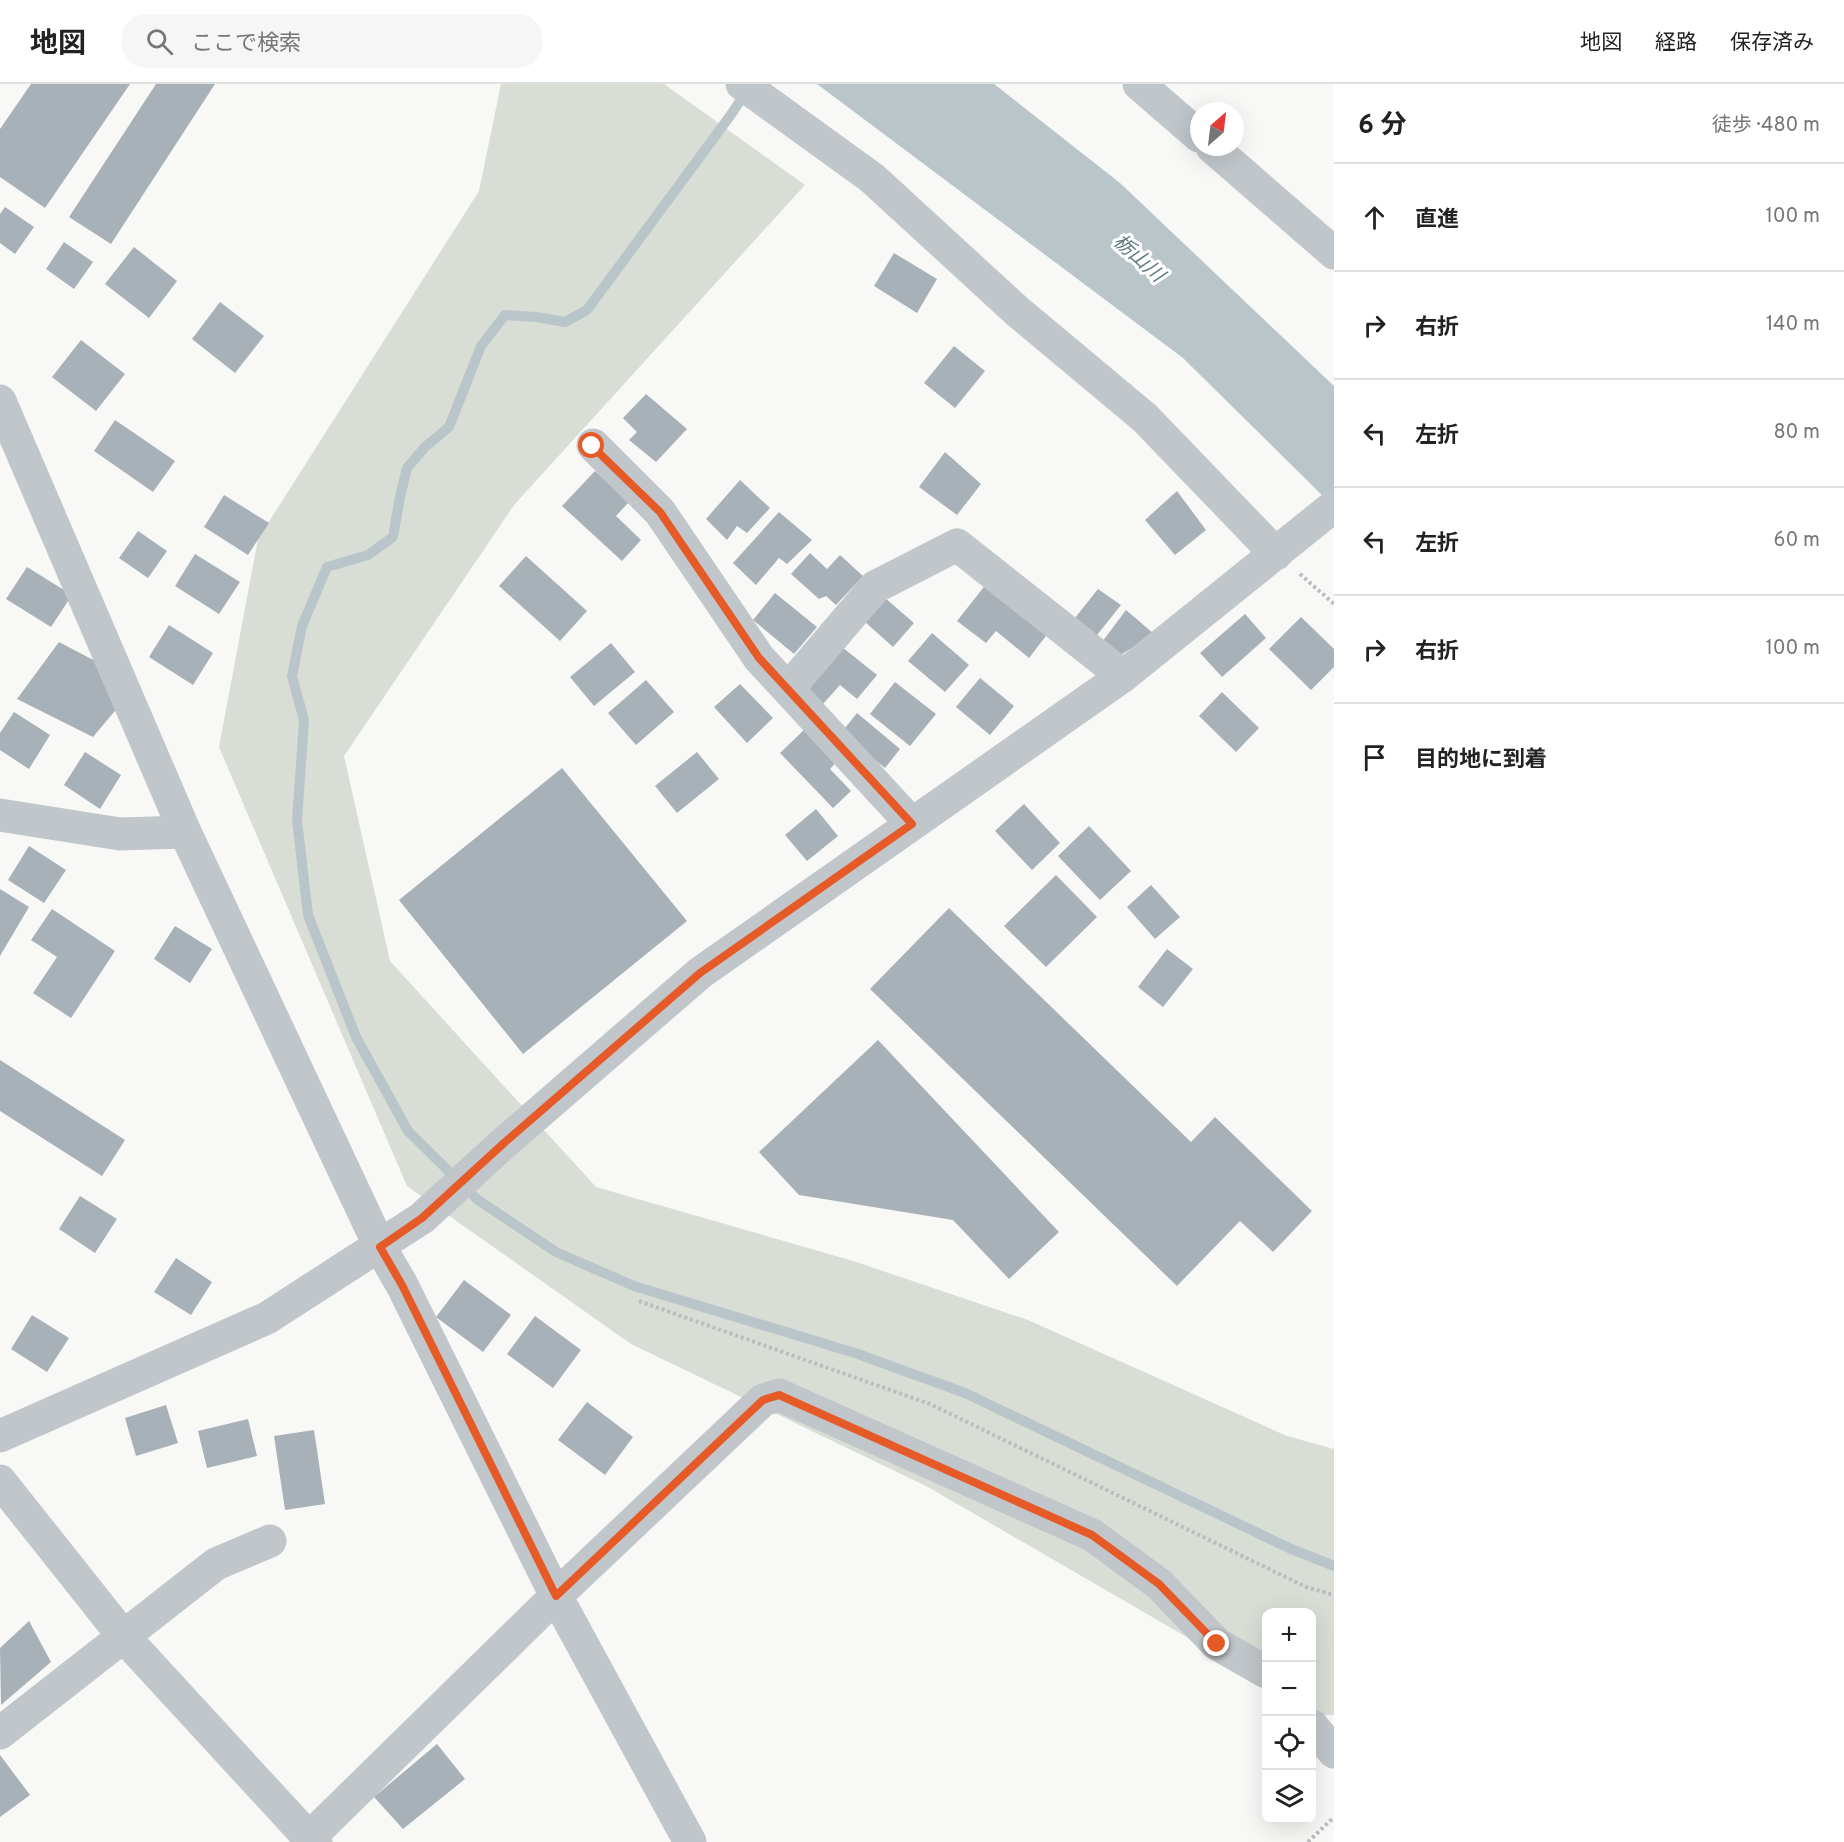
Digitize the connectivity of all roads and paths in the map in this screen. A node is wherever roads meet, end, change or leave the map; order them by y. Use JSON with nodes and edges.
{"nodes":[{"id":1,"x":742,"y":84,"type":"edge"},
{"id":2,"x":1139,"y":84,"type":"edge"},
{"id":3,"x":1190,"y":128,"type":"edge"},
{"id":4,"x":1222,"y":156,"type":"edge"},
{"id":5,"x":1334,"y":254,"type":"edge"},
{"id":6,"x":0,"y":401,"type":"edge"},
{"id":7,"x":592,"y":446,"type":"dead end"},
{"id":8,"x":1334,"y":506,"type":"edge"},
{"id":9,"x":1283,"y":549,"type":"junction"},
{"id":10,"x":1334,"y":604,"type":"edge"},
{"id":11,"x":1123,"y":676,"type":"junction"},
{"id":12,"x":788,"y":689,"type":"junction"},
{"id":13,"x":0,"y":815,"type":"edge"},
{"id":14,"x":912,"y":824,"type":"junction"},
{"id":15,"x":185,"y":832,"type":"junction"},
{"id":16,"x":380,"y":1247,"type":"junction"},
{"id":17,"x":639,"y":1301,"type":"dead end"},
{"id":18,"x":0,"y":1436,"type":"edge"},
{"id":19,"x":0,"y":1481,"type":"edge"},
{"id":20,"x":270,"y":1541,"type":"dead end"},
{"id":21,"x":1334,"y":1594,"type":"edge"},
{"id":22,"x":556,"y":1596,"type":"junction"},
{"id":23,"x":124,"y":1636,"type":"junction"},
{"id":24,"x":1262,"y":1670,"type":"edge"},
{"id":25,"x":1316,"y":1732,"type":"edge"},
{"id":26,"x":0,"y":1733,"type":"edge"},
{"id":27,"x":1334,"y":1752,"type":"edge"},
{"id":28,"x":1334,"y":1817,"type":"edge"},
{"id":29,"x":313,"y":1840,"type":"edge"},
{"id":30,"x":690,"y":1842,"type":"edge"},
{"id":31,"x":1308,"y":1842,"type":"edge"}],
"edges":[{"from":1,"to":9,"type":"street"},
{"from":2,"to":3,"type":"street"},
{"from":4,"to":5,"type":"street"},
{"from":6,"to":15,"type":"street"},
{"from":7,"to":12,"type":"street"},
{"from":8,"to":9,"type":"street"},
{"from":9,"to":10,"type":"path"},
{"from":9,"to":11,"type":"street"},
{"from":11,"to":12,"type":"street"},
{"from":11,"to":14,"type":"street"},
{"from":12,"to":14,"type":"street"},
{"from":13,"to":15,"type":"street"},
{"from":14,"to":16,"type":"street"},
{"from":15,"to":16,"type":"street"},
{"from":16,"to":18,"type":"street"},
{"from":16,"to":22,"type":"street"},
{"from":17,"to":21,"type":"path"},
{"from":19,"to":23,"type":"street"},
{"from":20,"to":23,"type":"street"},
{"from":22,"to":24,"type":"street"},
{"from":22,"to":29,"type":"street"},
{"from":22,"to":30,"type":"street"},
{"from":23,"to":26,"type":"street"},
{"from":23,"to":29,"type":"street"},
{"from":25,"to":27,"type":"street"},
{"from":28,"to":31,"type":"path"}]}
